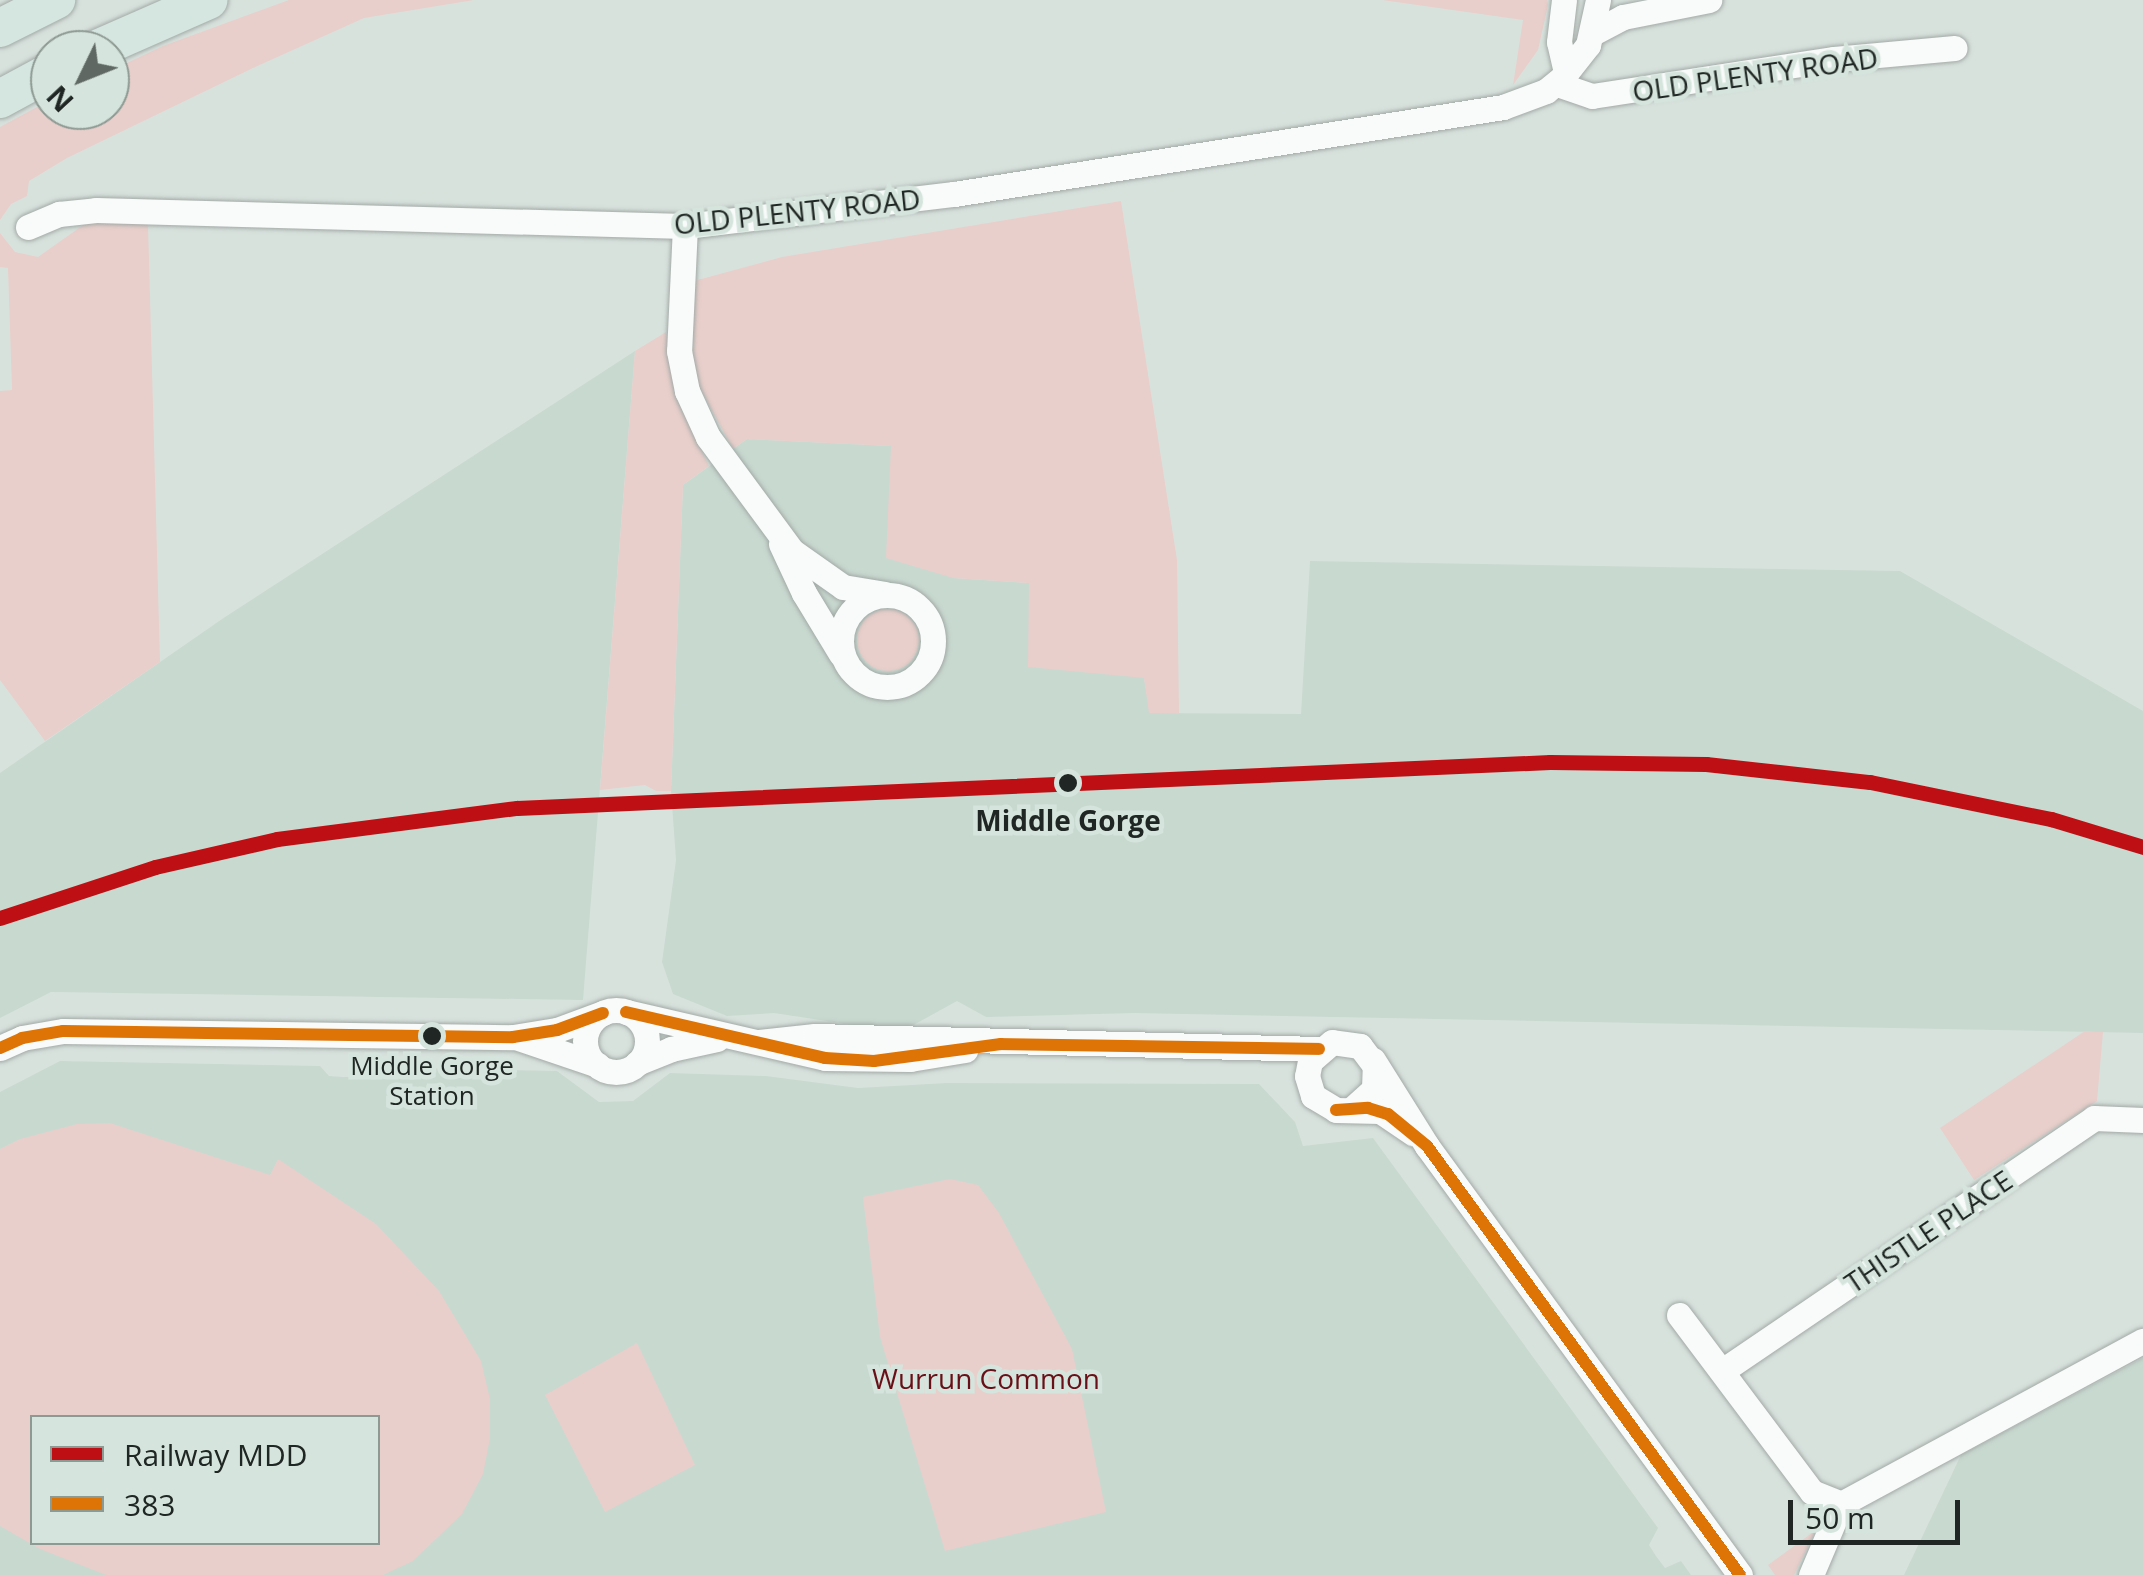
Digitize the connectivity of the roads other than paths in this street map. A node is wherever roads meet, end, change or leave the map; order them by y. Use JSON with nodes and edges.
{"nodes":[{"id":1,"x":56,"y":0,"type":"edge"},
{"id":2,"x":209,"y":0,"type":"edge"},
{"id":3,"x":1564,"y":0,"type":"edge"},
{"id":4,"x":1598,"y":0,"type":"edge"},
{"id":5,"x":1709,"y":0,"type":"edge"},
{"id":6,"x":0,"y":28,"type":"edge"},
{"id":7,"x":1592,"y":34,"type":"junction"},
{"id":8,"x":130,"y":35,"type":"edge"},
{"id":9,"x":1955,"y":48,"type":"dead end"},
{"id":10,"x":1561,"y":78,"type":"junction"},
{"id":11,"x":30,"y":83,"type":"edge"},
{"id":12,"x":0,"y":99,"type":"edge"},
{"id":13,"x":28,"y":226,"type":"dead end"},
{"id":14,"x":685,"y":226,"type":"junction"},
{"id":15,"x":777,"y":535,"type":"junction"},
{"id":16,"x":884,"y":594,"type":"junction"},
{"id":17,"x":846,"y":663,"type":"junction"},
{"id":18,"x":615,"y":1012,"type":"junction"},
{"id":19,"x":513,"y":1037,"type":"junction"},
{"id":20,"x":722,"y":1038,"type":"junction"},
{"id":21,"x":768,"y":1041,"type":"junction"},
{"id":22,"x":1001,"y":1044,"type":"junction"},
{"id":23,"x":1228,"y":1045,"type":"junction"},
{"id":24,"x":0,"y":1048,"type":"edge"},
{"id":25,"x":1319,"y":1049,"type":"junction"},
{"id":26,"x":1373,"y":1060,"type":"junction"},
{"id":27,"x":636,"y":1064,"type":"junction"},
{"id":28,"x":598,"y":1065,"type":"junction"},
{"id":29,"x":1310,"y":1091,"type":"junction"},
{"id":30,"x":1353,"y":1108,"type":"junction"},
{"id":31,"x":2143,"y":1120,"type":"edge"},
{"id":32,"x":1427,"y":1146,"type":"junction"},
{"id":33,"x":1678,"y":1315,"type":"dead end"},
{"id":34,"x":2143,"y":1341,"type":"edge"},
{"id":35,"x":1722,"y":1371,"type":"junction"},
{"id":36,"x":1841,"y":1504,"type":"junction"},
{"id":37,"x":1740,"y":1575,"type":"edge"},
{"id":38,"x":1811,"y":1575,"type":"edge"}],
"edges":[{"from":1,"to":6,"type":"highway"},
{"from":2,"to":8,"type":"highway"},
{"from":3,"to":10,"type":"street"},
{"from":4,"to":7,"type":"street"},
{"from":5,"to":7,"type":"street"},
{"from":7,"to":10,"type":"street"},
{"from":9,"to":10,"type":"street","name":"OLD PLENTY ROAD"},
{"from":10,"to":14,"type":"street","name":"OLD PLENTY ROAD"},
{"from":11,"to":12,"type":"highway"},
{"from":13,"to":14,"type":"street","name":"OLD PLENTY ROAD"},
{"from":14,"to":15,"type":"street"},
{"from":15,"to":16,"type":"street"},
{"from":15,"to":17,"type":"street"},
{"from":16,"to":17,"type":"street"},
{"from":16,"to":17,"type":"street"},
{"from":18,"to":19,"type":"street"},
{"from":18,"to":20,"type":"street"},
{"from":18,"to":27,"type":"street"},
{"from":18,"to":28,"type":"street"},
{"from":19,"to":24,"type":"street"},
{"from":19,"to":28,"type":"street"},
{"from":20,"to":21,"type":"street"},
{"from":20,"to":27,"type":"street"},
{"from":21,"to":22,"type":"street"},
{"from":21,"to":22,"type":"street"},
{"from":22,"to":23,"type":"street"},
{"from":23,"to":25,"type":"street"},
{"from":23,"to":29,"type":"street"},
{"from":25,"to":26,"type":"street"},
{"from":25,"to":29,"type":"street"},
{"from":26,"to":30,"type":"street"},
{"from":26,"to":32,"type":"street"},
{"from":27,"to":28,"type":"street"},
{"from":29,"to":30,"type":"street"},
{"from":30,"to":32,"type":"street"},
{"from":31,"to":35,"type":"street","name":"THISTLE PLACE"},
{"from":32,"to":37,"type":"street"},
{"from":33,"to":35,"type":"street"},
{"from":34,"to":36,"type":"street"},
{"from":35,"to":36,"type":"street"},
{"from":36,"to":38,"type":"street"}]}
